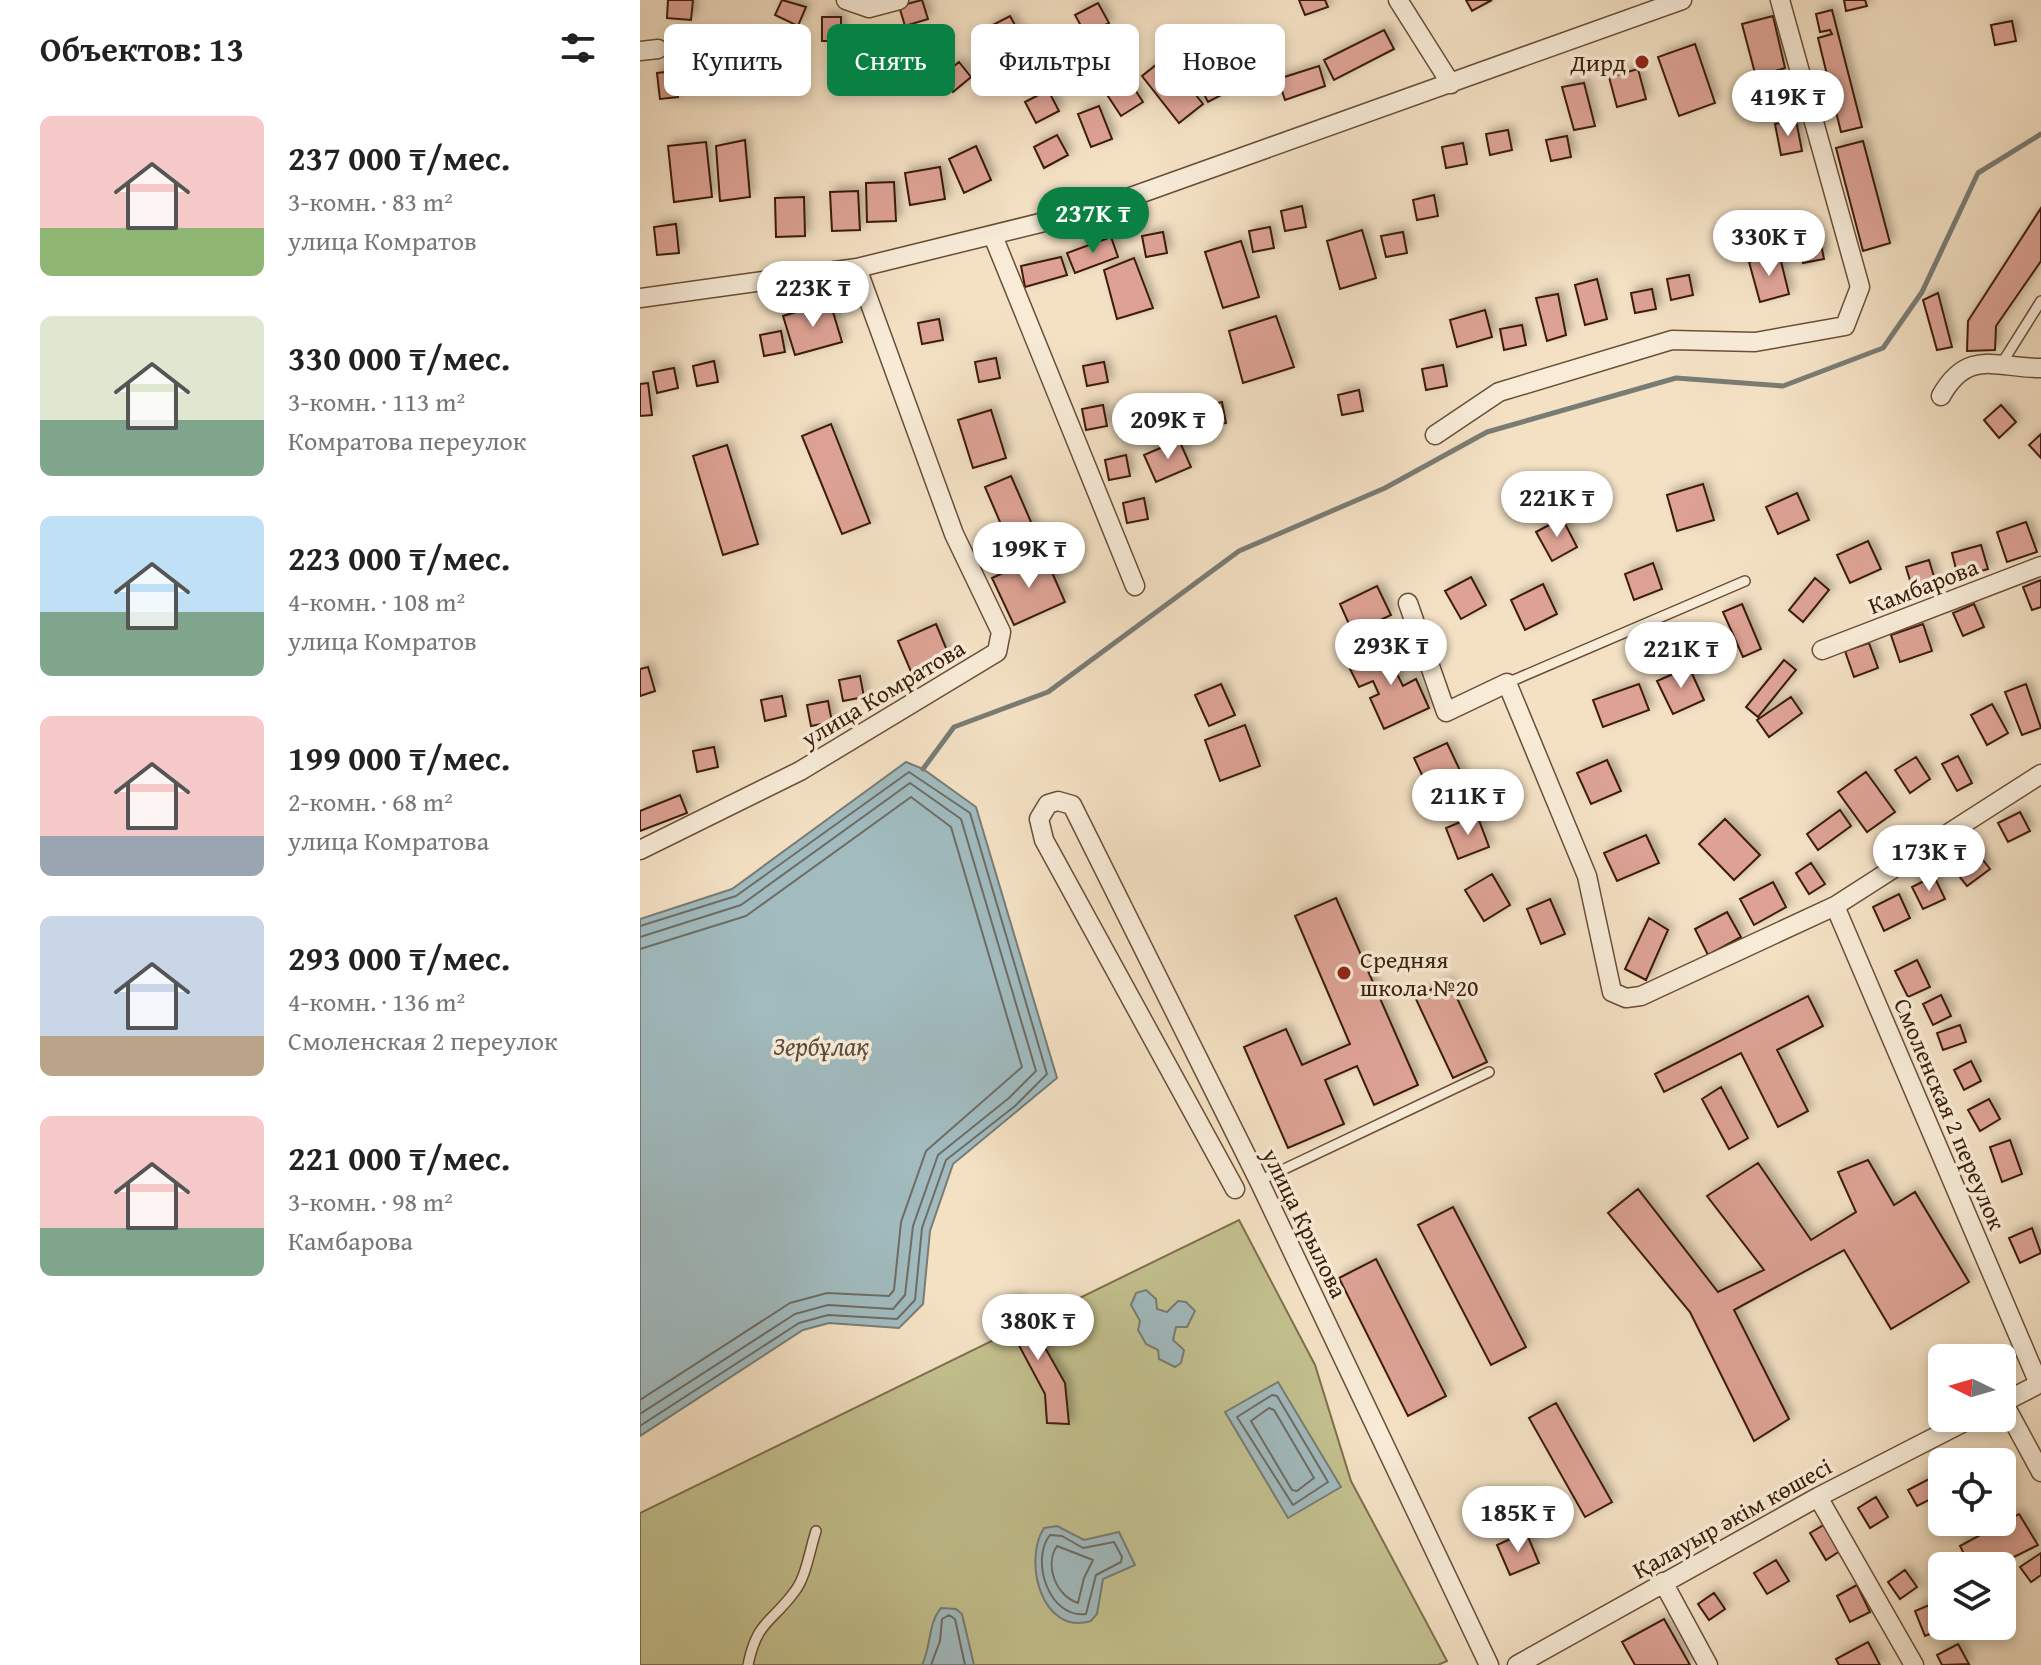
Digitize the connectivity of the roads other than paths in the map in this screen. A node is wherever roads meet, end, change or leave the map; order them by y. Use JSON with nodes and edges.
{"nodes":[{"id":1,"x":846,"y":0,"type":"edge"},
{"id":2,"x":899,"y":0,"type":"edge"},
{"id":3,"x":1398,"y":0,"type":"edge"},
{"id":4,"x":1780,"y":0,"type":"edge"},
{"id":5,"x":1676,"y":1,"type":"edge"},
{"id":6,"x":1451,"y":84,"type":"junction"},
{"id":7,"x":993,"y":236,"type":"junction"},
{"id":8,"x":857,"y":268,"type":"junction"},
{"id":9,"x":640,"y":298,"type":"edge"},
{"id":10,"x":2041,"y":301,"type":"edge"},
{"id":11,"x":2002,"y":363,"type":"junction"},
{"id":12,"x":2041,"y":368,"type":"edge"},
{"id":13,"x":1941,"y":396,"type":"dead end"},
{"id":14,"x":1435,"y":435,"type":"dead end"},
{"id":15,"x":2041,"y":566,"type":"edge"},
{"id":16,"x":1745,"y":581,"type":"dead end"},
{"id":17,"x":1135,"y":586,"type":"dead end"},
{"id":18,"x":1408,"y":603,"type":"dead end"},
{"id":19,"x":1822,"y":650,"type":"dead end"},
{"id":20,"x":1507,"y":683,"type":"junction"},
{"id":21,"x":2041,"y":774,"type":"edge"},
{"id":22,"x":640,"y":850,"type":"edge"},
{"id":23,"x":1835,"y":906,"type":"junction"},
{"id":24,"x":1489,"y":1072,"type":"dead end"},
{"id":25,"x":1259,"y":1181,"type":"junction"},
{"id":26,"x":1235,"y":1189,"type":"dead end"},
{"id":27,"x":2040,"y":1384,"type":"edge"},
{"id":28,"x":2016,"y":1396,"type":"edge"},
{"id":29,"x":2016,"y":1426,"type":"edge"},
{"id":30,"x":1945,"y":1432,"type":"edge"},
{"id":31,"x":2041,"y":1472,"type":"edge"},
{"id":32,"x":1818,"y":1497,"type":"junction"},
{"id":33,"x":816,"y":1531,"type":"dead end"},
{"id":34,"x":1663,"y":1582,"type":"junction"},
{"id":35,"x":748,"y":1665,"type":"edge"},
{"id":36,"x":1489,"y":1665,"type":"edge"},
{"id":37,"x":1517,"y":1665,"type":"edge"},
{"id":38,"x":1708,"y":1665,"type":"edge"},
{"id":39,"x":1914,"y":1665,"type":"edge"}],
"edges":[{"from":1,"to":2,"type":"street"},
{"from":3,"to":6,"type":"street"},
{"from":4,"to":14,"type":"street"},
{"from":5,"to":6,"type":"street"},
{"from":6,"to":7,"type":"street"},
{"from":7,"to":8,"type":"street"},
{"from":7,"to":17,"type":"street"},
{"from":8,"to":9,"type":"street"},
{"from":8,"to":22,"type":"street","name":"улица Комратова"},
{"from":10,"to":11,"type":"lane"},
{"from":11,"to":12,"type":"street"},
{"from":11,"to":13,"type":"street"},
{"from":15,"to":19,"type":"street","name":"Камбарова"},
{"from":16,"to":20,"type":"lane"},
{"from":18,"to":20,"type":"street"},
{"from":20,"to":23,"type":"street"},
{"from":21,"to":23,"type":"street"},
{"from":23,"to":27,"type":"street","name":"Смоленская 2 переулок"},
{"from":24,"to":25,"type":"lane"},
{"from":25,"to":26,"type":"street","name":"улица Крылова"},
{"from":25,"to":36,"type":"street","name":"улица Крылова"},
{"from":27,"to":28,"type":"street"},
{"from":29,"to":31,"type":"street"},
{"from":30,"to":32,"type":"street","name":"Қалауыр әкім көшесі"},
{"from":32,"to":34,"type":"street","name":"Қалауыр әкім көшесі"},
{"from":32,"to":39,"type":"street"},
{"from":33,"to":35,"type":"lane"},
{"from":34,"to":37,"type":"street","name":"Қалауыр әкім көшесі"},
{"from":34,"to":38,"type":"street"}]}
